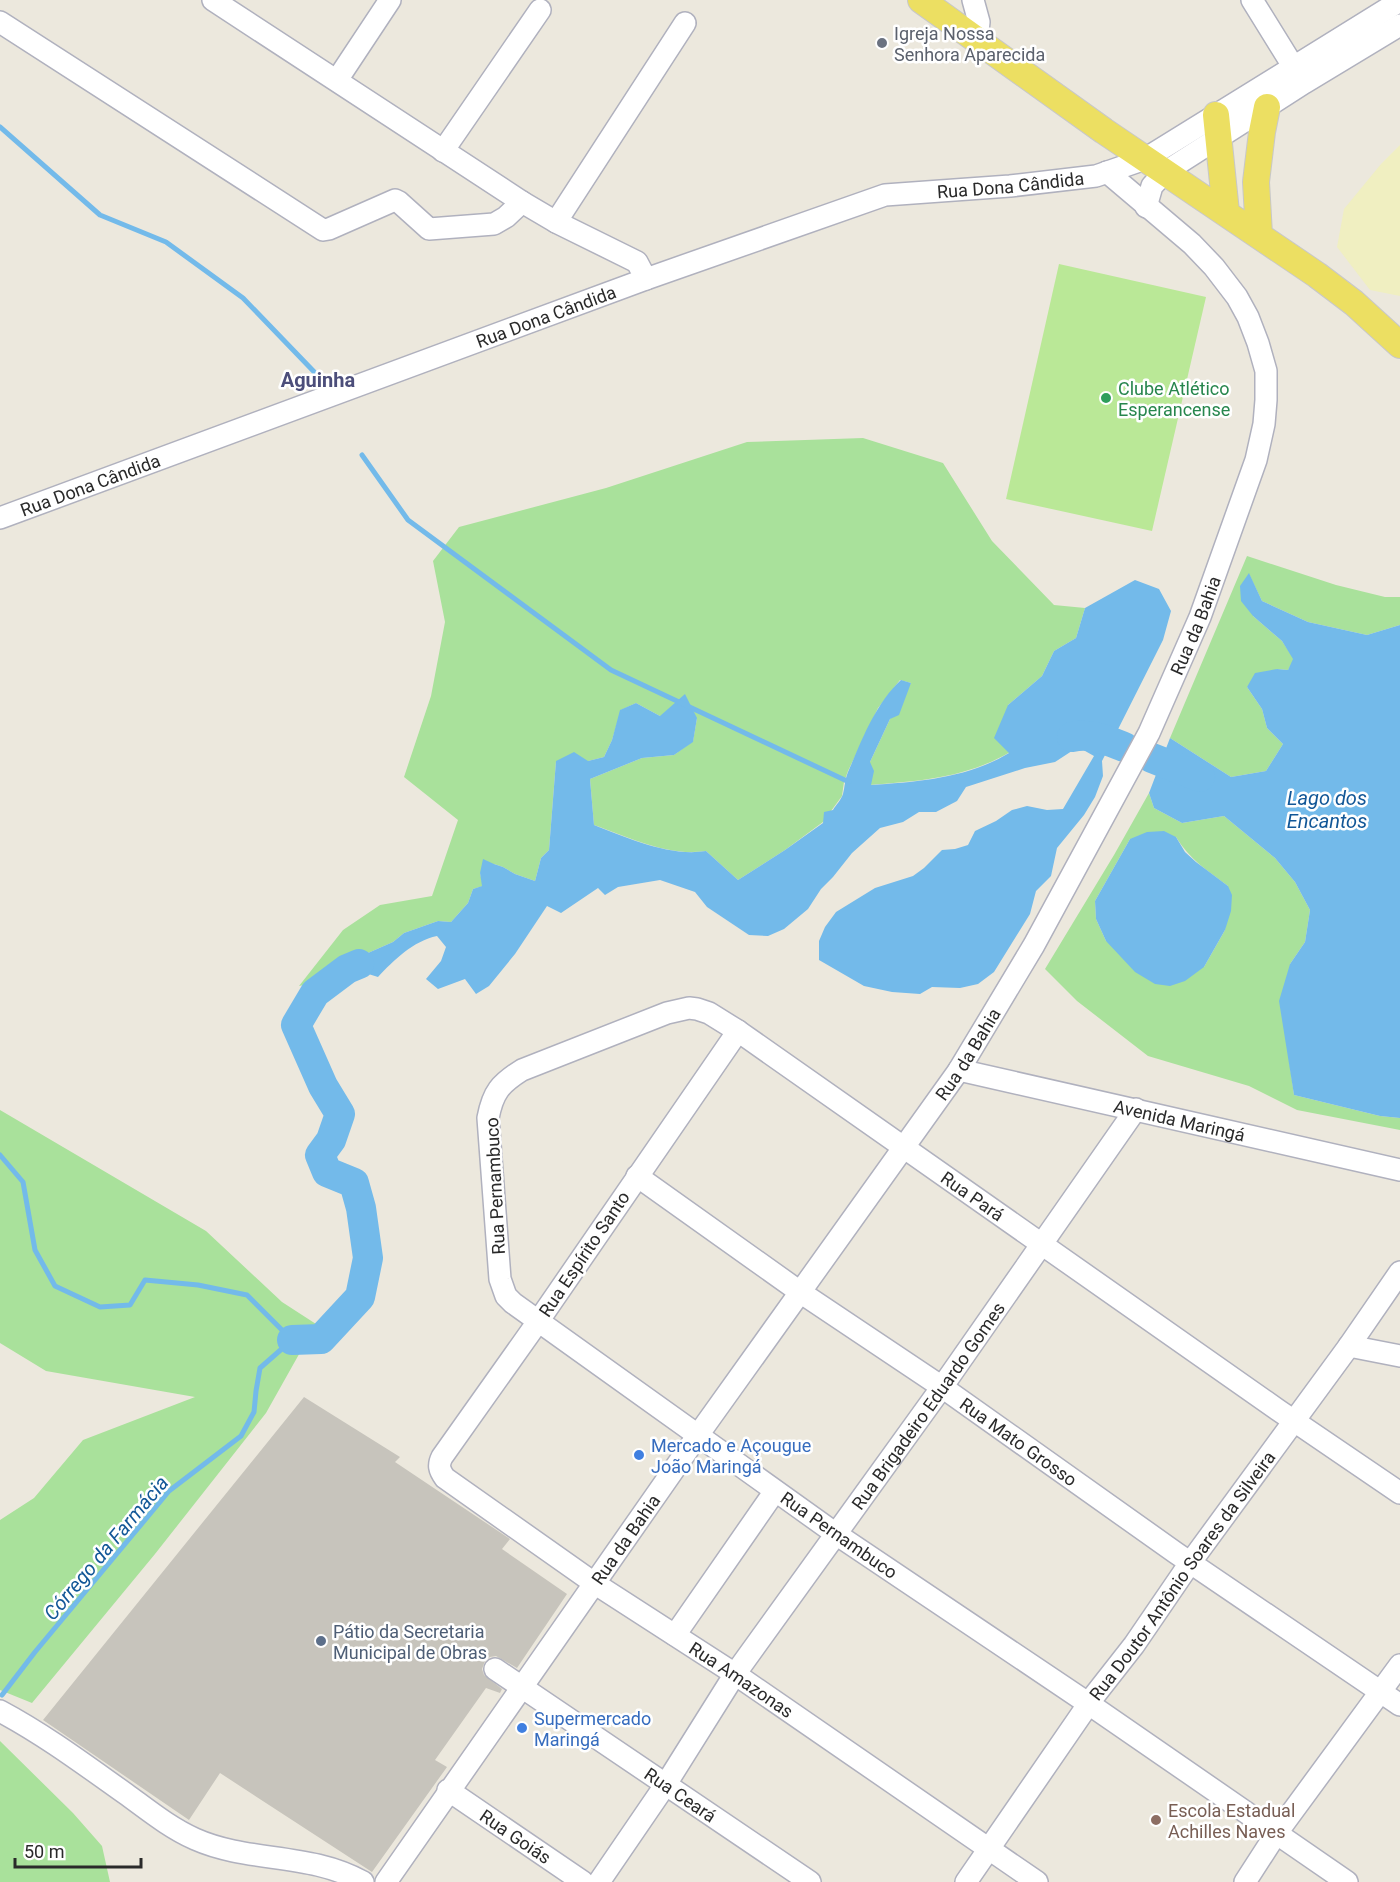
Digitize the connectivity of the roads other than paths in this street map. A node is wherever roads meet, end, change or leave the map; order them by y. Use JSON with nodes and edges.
{"nodes":[{"id":1,"x":213,"y":0,"type":"edge"},
{"id":2,"x":390,"y":0,"type":"edge"},
{"id":3,"x":921,"y":0,"type":"edge"},
{"id":4,"x":974,"y":0,"type":"edge"},
{"id":5,"x":1252,"y":0,"type":"edge"},
{"id":6,"x":1400,"y":1,"type":"edge"},
{"id":7,"x":540,"y":10,"type":"dead end"},
{"id":8,"x":0,"y":22,"type":"edge"},
{"id":9,"x":685,"y":23,"type":"dead end"},
{"id":10,"x":1400,"y":25,"type":"edge"},
{"id":11,"x":977,"y":40,"type":"junction"},
{"id":12,"x":1299,"y":75,"type":"junction"},
{"id":13,"x":337,"y":80,"type":"junction"},
{"id":14,"x":1267,"y":108,"type":"junction"},
{"id":15,"x":1217,"y":126,"type":"junction"},
{"id":16,"x":443,"y":151,"type":"junction"},
{"id":17,"x":1155,"y":166,"type":"junction"},
{"id":18,"x":1107,"y":172,"type":"junction"},
{"id":19,"x":522,"y":202,"type":"junction"},
{"id":20,"x":1146,"y":207,"type":"junction"},
{"id":21,"x":1226,"y":212,"type":"junction"},
{"id":22,"x":556,"y":222,"type":"junction"},
{"id":23,"x":1259,"y":234,"type":"junction"},
{"id":24,"x":646,"y":279,"type":"junction"},
{"id":25,"x":1400,"y":345,"type":"edge"},
{"id":26,"x":0,"y":518,"type":"edge"},
{"id":27,"x":738,"y":1031,"type":"junction"},
{"id":28,"x":522,"y":1070,"type":"joint"},
{"id":29,"x":959,"y":1070,"type":"junction"},
{"id":30,"x":1136,"y":1109,"type":"junction"},
{"id":31,"x":903,"y":1148,"type":"junction"},
{"id":32,"x":1400,"y":1170,"type":"edge"},
{"id":33,"x":637,"y":1176,"type":"junction"},
{"id":34,"x":1042,"y":1243,"type":"junction"},
{"id":35,"x":1400,"y":1272,"type":"edge"},
{"id":36,"x":800,"y":1292,"type":"junction"},
{"id":37,"x":537,"y":1323,"type":"junction"},
{"id":38,"x":1349,"y":1346,"type":"junction"},
{"id":39,"x":1400,"y":1356,"type":"edge"},
{"id":40,"x":942,"y":1387,"type":"junction"},
{"id":41,"x":1294,"y":1421,"type":"junction"},
{"id":42,"x":698,"y":1435,"type":"junction"},
{"id":43,"x":445,"y":1478,"type":"joint"},
{"id":44,"x":775,"y":1491,"type":"junction"},
{"id":45,"x":1400,"y":1493,"type":"edge"},
{"id":46,"x":836,"y":1534,"type":"junction"},
{"id":47,"x":1190,"y":1563,"type":"junction"},
{"id":48,"x":594,"y":1583,"type":"junction"},
{"id":49,"x":675,"y":1635,"type":"junction"},
{"id":50,"x":1400,"y":1665,"type":"edge"},
{"id":51,"x":495,"y":1669,"type":"dead end"},
{"id":52,"x":735,"y":1674,"type":"junction"},
{"id":53,"x":522,"y":1686,"type":"junction"},
{"id":54,"x":1380,"y":1692,"type":"junction"},
{"id":55,"x":1089,"y":1704,"type":"junction"},
{"id":56,"x":1400,"y":1705,"type":"edge"},
{"id":57,"x":0,"y":1711,"type":"edge"},
{"id":58,"x":666,"y":1784,"type":"junction"},
{"id":59,"x":448,"y":1790,"type":"junction"},
{"id":60,"x":1276,"y":1834,"type":"junction"},
{"id":61,"x":988,"y":1850,"type":"junction"},
{"id":62,"x":363,"y":1882,"type":"edge"},
{"id":63,"x":386,"y":1882,"type":"edge"},
{"id":64,"x":583,"y":1882,"type":"edge"},
{"id":65,"x":599,"y":1882,"type":"edge"},
{"id":66,"x":810,"y":1882,"type":"edge"},
{"id":67,"x":966,"y":1882,"type":"edge"},
{"id":68,"x":1037,"y":1882,"type":"edge"},
{"id":69,"x":1245,"y":1882,"type":"edge"},
{"id":70,"x":1347,"y":1882,"type":"edge"}],
"edges":[{"from":1,"to":13,"type":"street"},
{"from":2,"to":13,"type":"street"},
{"from":3,"to":11,"type":"main road"},
{"from":4,"to":11,"type":"street"},
{"from":5,"to":12,"type":"street"},
{"from":6,"to":12,"type":"street"},
{"from":7,"to":16,"type":"street"},
{"from":8,"to":19,"type":"street"},
{"from":9,"to":22,"type":"street"},
{"from":10,"to":12,"type":"street"},
{"from":11,"to":17,"type":"main road"},
{"from":12,"to":14,"type":"street"},
{"from":12,"to":15,"type":"street"},
{"from":13,"to":16,"type":"street"},
{"from":14,"to":15,"type":"street"},
{"from":14,"to":23,"type":"main road"},
{"from":15,"to":17,"type":"street"},
{"from":15,"to":21,"type":"main road"},
{"from":16,"to":19,"type":"street"},
{"from":17,"to":18,"type":"street","name":"Rua Dona Cândida"},
{"from":17,"to":20,"type":"street"},
{"from":17,"to":21,"type":"main road"},
{"from":18,"to":20,"type":"street","name":"Rua da Bahia"},
{"from":18,"to":24,"type":"street","name":"Rua Dona Cândida"},
{"from":19,"to":22,"type":"street"},
{"from":20,"to":29,"type":"street","name":"Rua da Bahia"},
{"from":21,"to":23,"type":"main road"},
{"from":22,"to":24,"type":"street"},
{"from":23,"to":25,"type":"main road"},
{"from":24,"to":26,"type":"street","name":"Rua Dona Cândida"},
{"from":27,"to":28,"type":"street","name":"Rua Pará"},
{"from":27,"to":31,"type":"street","name":"Rua Pará"},
{"from":27,"to":33,"type":"street","name":"Rua Espírito Santo"},
{"from":28,"to":37,"type":"street","name":"Rua Pernambuco"},
{"from":29,"to":30,"type":"street","name":"Avenida Maringá"},
{"from":29,"to":31,"type":"street","name":"Rua da Bahia"},
{"from":30,"to":32,"type":"street","name":"Avenida Maringá"},
{"from":30,"to":34,"type":"street","name":"Rua Brigadeiro Eduardo Gomes"},
{"from":31,"to":34,"type":"street","name":"Rua Pará"},
{"from":31,"to":36,"type":"street","name":"Rua da Bahia"},
{"from":33,"to":36,"type":"street","name":"Rua Mato Grosso"},
{"from":33,"to":37,"type":"street","name":"Rua Espírito Santo"},
{"from":34,"to":40,"type":"street","name":"Rua Brigadeiro Eduardo Gomes"},
{"from":34,"to":41,"type":"street","name":"Rua Pará"},
{"from":35,"to":38,"type":"street","name":"Rua Doutor Antônio Soares da Silveira"},
{"from":36,"to":40,"type":"street","name":"Rua Mato Grosso"},
{"from":36,"to":42,"type":"street","name":"Rua da Bahia"},
{"from":37,"to":42,"type":"street","name":"Rua Pernambuco"},
{"from":37,"to":43,"type":"street","name":"Rua Espírito Santo"},
{"from":38,"to":39,"type":"street"},
{"from":38,"to":41,"type":"street","name":"Rua Doutor Antônio Soares da Silveira"},
{"from":40,"to":46,"type":"street","name":"Rua Brigadeiro Eduardo Gomes"},
{"from":40,"to":47,"type":"street","name":"Rua Mato Grosso"},
{"from":41,"to":45,"type":"street","name":"Rua Pará"},
{"from":41,"to":47,"type":"street","name":"Rua Doutor Antônio Soares da Silveira"},
{"from":42,"to":44,"type":"street","name":"Rua Pernambuco"},
{"from":42,"to":48,"type":"street","name":"Rua da Bahia"},
{"from":43,"to":48,"type":"street","name":"Rua Amazonas"},
{"from":44,"to":46,"type":"street","name":"Rua Pernambuco"},
{"from":44,"to":49,"type":"street"},
{"from":46,"to":52,"type":"street","name":"Rua Brigadeiro Eduardo Gomes"},
{"from":46,"to":55,"type":"street","name":"Rua Pernambuco"},
{"from":47,"to":54,"type":"street","name":"Rua Mato Grosso"},
{"from":47,"to":55,"type":"street","name":"Rua Doutor Antônio Soares da Silveira"},
{"from":48,"to":49,"type":"street","name":"Rua Amazonas"},
{"from":48,"to":53,"type":"street","name":"Rua da Bahia"},
{"from":49,"to":52,"type":"street","name":"Rua Amazonas"},
{"from":50,"to":54,"type":"street"},
{"from":51,"to":53,"type":"street","name":"Rua Ceará"},
{"from":52,"to":58,"type":"street","name":"Rua Brigadeiro Eduardo Gomes"},
{"from":52,"to":61,"type":"street","name":"Rua Amazonas"},
{"from":53,"to":58,"type":"street","name":"Rua Ceará"},
{"from":53,"to":59,"type":"street","name":"Rua da Bahia"},
{"from":54,"to":56,"type":"street","name":"Rua Mato Grosso"},
{"from":54,"to":60,"type":"street"},
{"from":55,"to":60,"type":"street","name":"Rua Pernambuco"},
{"from":55,"to":61,"type":"street","name":"Rua Doutor Antônio Soares da Silveira"},
{"from":57,"to":62,"type":"street"},
{"from":58,"to":65,"type":"street","name":"Rua Brigadeiro Eduardo Gomes"},
{"from":58,"to":66,"type":"street","name":"Rua Ceará"},
{"from":59,"to":63,"type":"street","name":"Rua da Bahia"},
{"from":59,"to":64,"type":"street","name":"Rua Goiás"},
{"from":60,"to":69,"type":"street"},
{"from":60,"to":70,"type":"street","name":"Rua Pernambuco"},
{"from":61,"to":67,"type":"street","name":"Rua Doutor Antônio Soares da Silveira"},
{"from":61,"to":68,"type":"street","name":"Rua Amazonas"}]}
